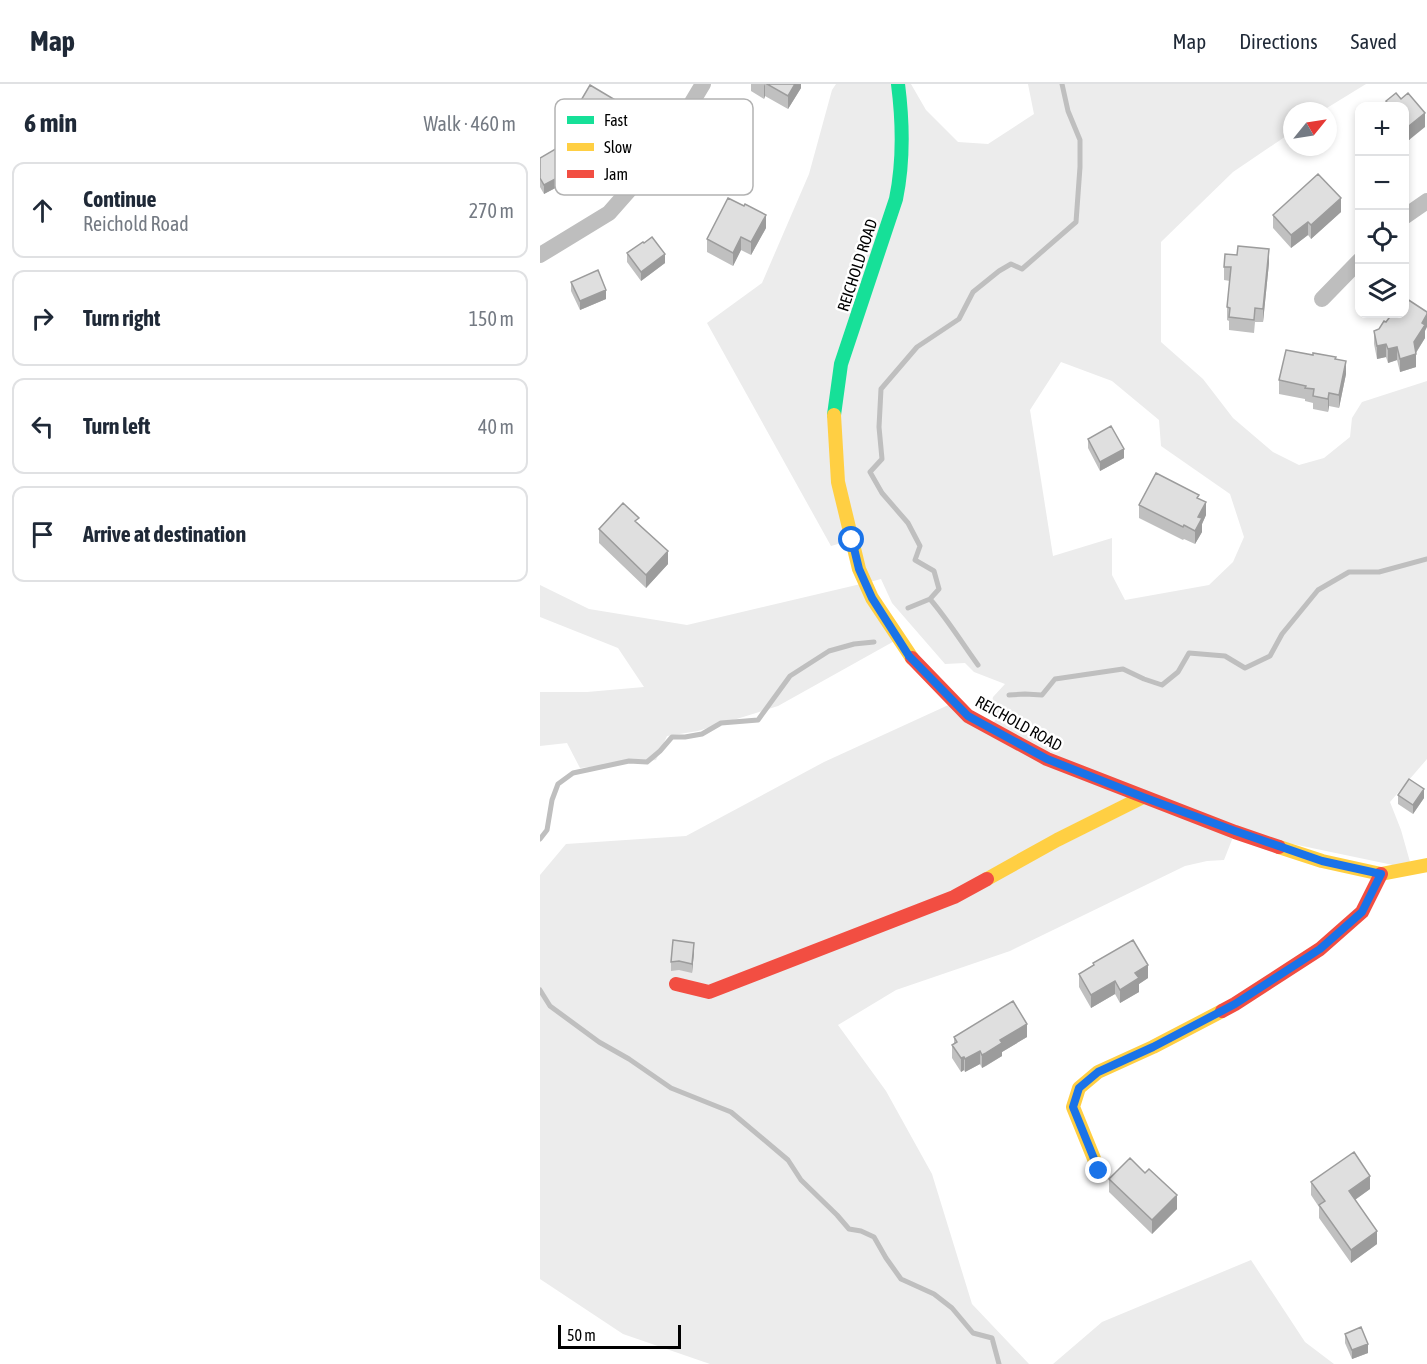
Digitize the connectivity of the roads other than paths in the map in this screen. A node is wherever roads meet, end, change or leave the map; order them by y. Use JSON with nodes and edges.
{"nodes":[{"id":1,"x":704,"y":84,"type":"edge"},
{"id":2,"x":898,"y":84,"type":"edge"},
{"id":3,"x":695,"y":99,"type":"edge"},
{"id":4,"x":625,"y":195,"type":"edge"},
{"id":5,"x":1427,"y":201,"type":"edge"},
{"id":6,"x":1409,"y":214,"type":"edge"},
{"id":7,"x":540,"y":255,"type":"edge"},
{"id":8,"x":1355,"y":264,"type":"edge"},
{"id":9,"x":1322,"y":300,"type":"dead end"},
{"id":10,"x":1143,"y":797,"type":"junction"},
{"id":11,"x":1427,"y":865,"type":"edge"},
{"id":12,"x":1381,"y":874,"type":"junction"},
{"id":13,"x":676,"y":984,"type":"dead end"},
{"id":14,"x":1099,"y":1171,"type":"dead end"}],
"edges":[{"from":1,"to":3,"type":"street"},
{"from":2,"to":10,"type":"street","name":"REICHOLD ROAD"},
{"from":4,"to":7,"type":"street"},
{"from":5,"to":6,"type":"street"},
{"from":8,"to":9,"type":"street"},
{"from":10,"to":12,"type":"street","name":"REICHOLD ROAD"},
{"from":10,"to":13,"type":"street"},
{"from":11,"to":12,"type":"street","name":"REICHOLD ROAD"},
{"from":12,"to":14,"type":"street"}]}
